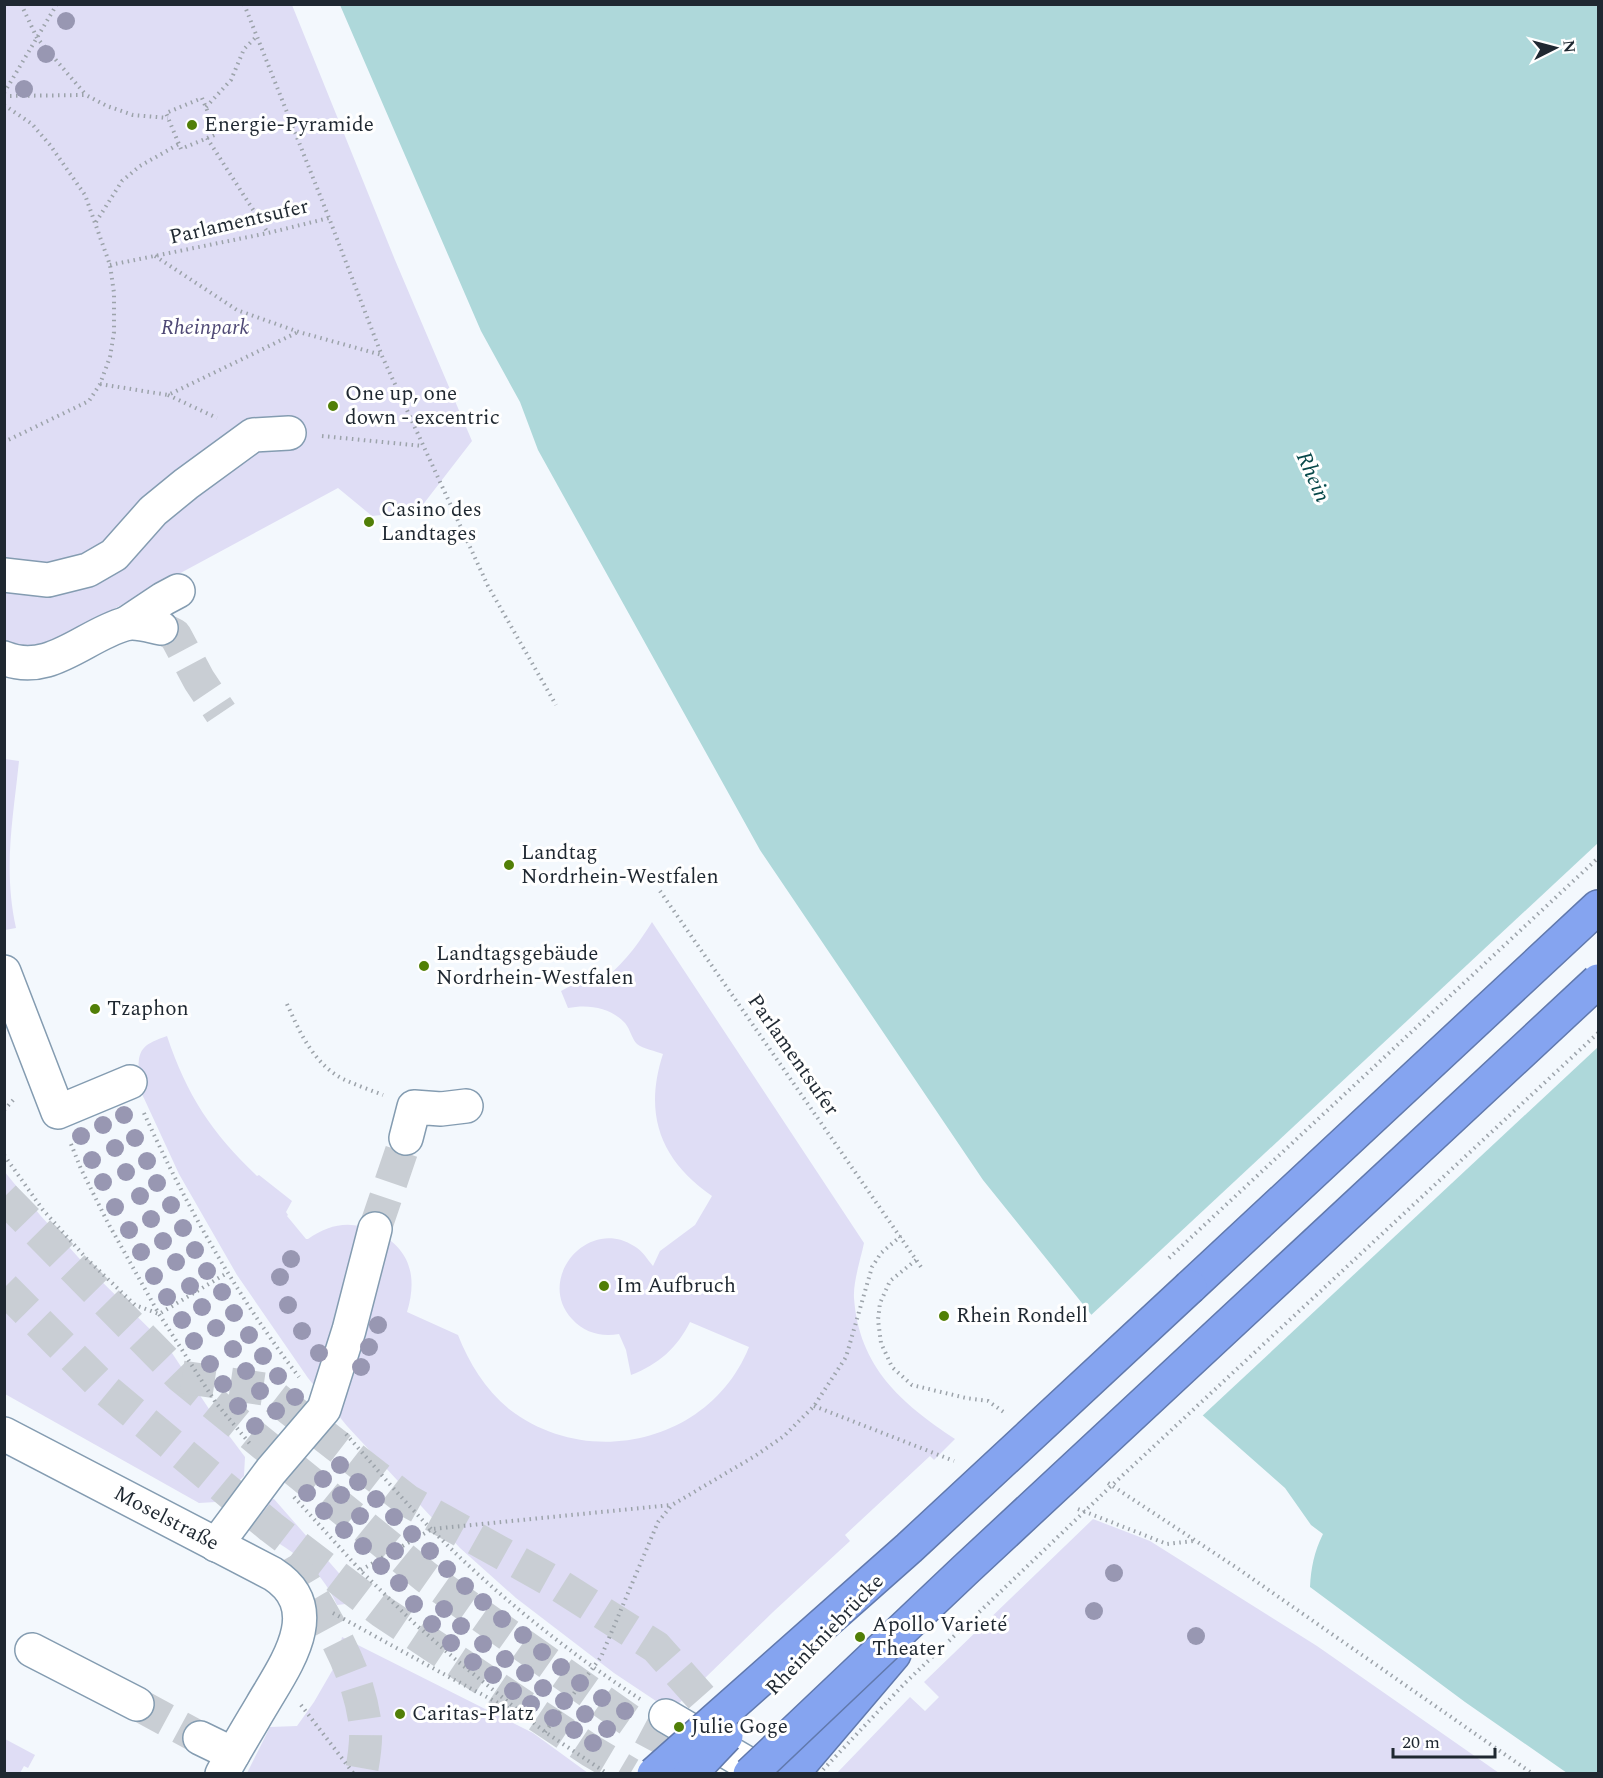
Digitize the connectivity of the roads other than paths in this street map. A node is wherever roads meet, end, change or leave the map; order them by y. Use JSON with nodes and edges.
{"nodes":[{"id":1,"x":289,"y":433,"type":"road end"},
{"id":2,"x":4,"y":575,"type":"edge"},
{"id":3,"x":178,"y":591,"type":"dead end"},
{"id":4,"x":127,"y":623,"type":"junction"},
{"id":5,"x":162,"y":628,"type":"tunnel mouth"},
{"id":6,"x":4,"y":658,"type":"edge"},
{"id":7,"x":1599,"y":907,"type":"edge"},
{"id":8,"x":4,"y":972,"type":"edge"},
{"id":9,"x":1599,"y":981,"type":"edge"},
{"id":10,"x":130,"y":1082,"type":"road end"},
{"id":11,"x":466,"y":1106,"type":"dead end"},
{"id":12,"x":410,"y":1122,"type":"road end"},
{"id":13,"x":375,"y":1229,"type":"tunnel mouth"},
{"id":14,"x":4,"y":1434,"type":"edge"},
{"id":15,"x":216,"y":1545,"type":"junction"},
{"id":16,"x":909,"y":1548,"type":"junction"},
{"id":17,"x":965,"y":1570,"type":"junction"},
{"id":18,"x":32,"y":1650,"type":"dead end"},
{"id":19,"x":137,"y":1704,"type":"tunnel mouth"},
{"id":20,"x":666,"y":1716,"type":"road end"},
{"id":21,"x":200,"y":1738,"type":"tunnel mouth"},
{"id":22,"x":228,"y":1764,"type":"edge"},
{"id":23,"x":654,"y":1773,"type":"edge"},
{"id":24,"x":690,"y":1773,"type":"edge"},
{"id":25,"x":750,"y":1773,"type":"edge"},
{"id":26,"x":765,"y":1773,"type":"edge"},
{"id":27,"x":792,"y":1773,"type":"edge"}],
"edges":[{"from":1,"to":2,"type":"street"},
{"from":3,"to":4,"type":"street"},
{"from":4,"to":5,"type":"street"},
{"from":4,"to":6,"type":"street"},
{"from":7,"to":16,"type":"highway","bridge":true},
{"from":8,"to":10,"type":"street"},
{"from":9,"to":17,"type":"highway","bridge":true},
{"from":11,"to":12,"type":"street"},
{"from":13,"to":15,"type":"street"},
{"from":14,"to":15,"type":"street","name":"Moselstraße"},
{"from":15,"to":22,"type":"street","name":"Moselstraße"},
{"from":16,"to":23,"type":"highway","bridge":true},
{"from":16,"to":24,"type":"highway","name":"Rheinkniebrücke","bridge":true},
{"from":17,"to":25,"type":"highway","bridge":true},
{"from":17,"to":27,"type":"highway","bridge":true},
{"from":18,"to":19,"type":"street"},
{"from":20,"to":26,"type":"street"},
{"from":21,"to":22,"type":"street"}]}
